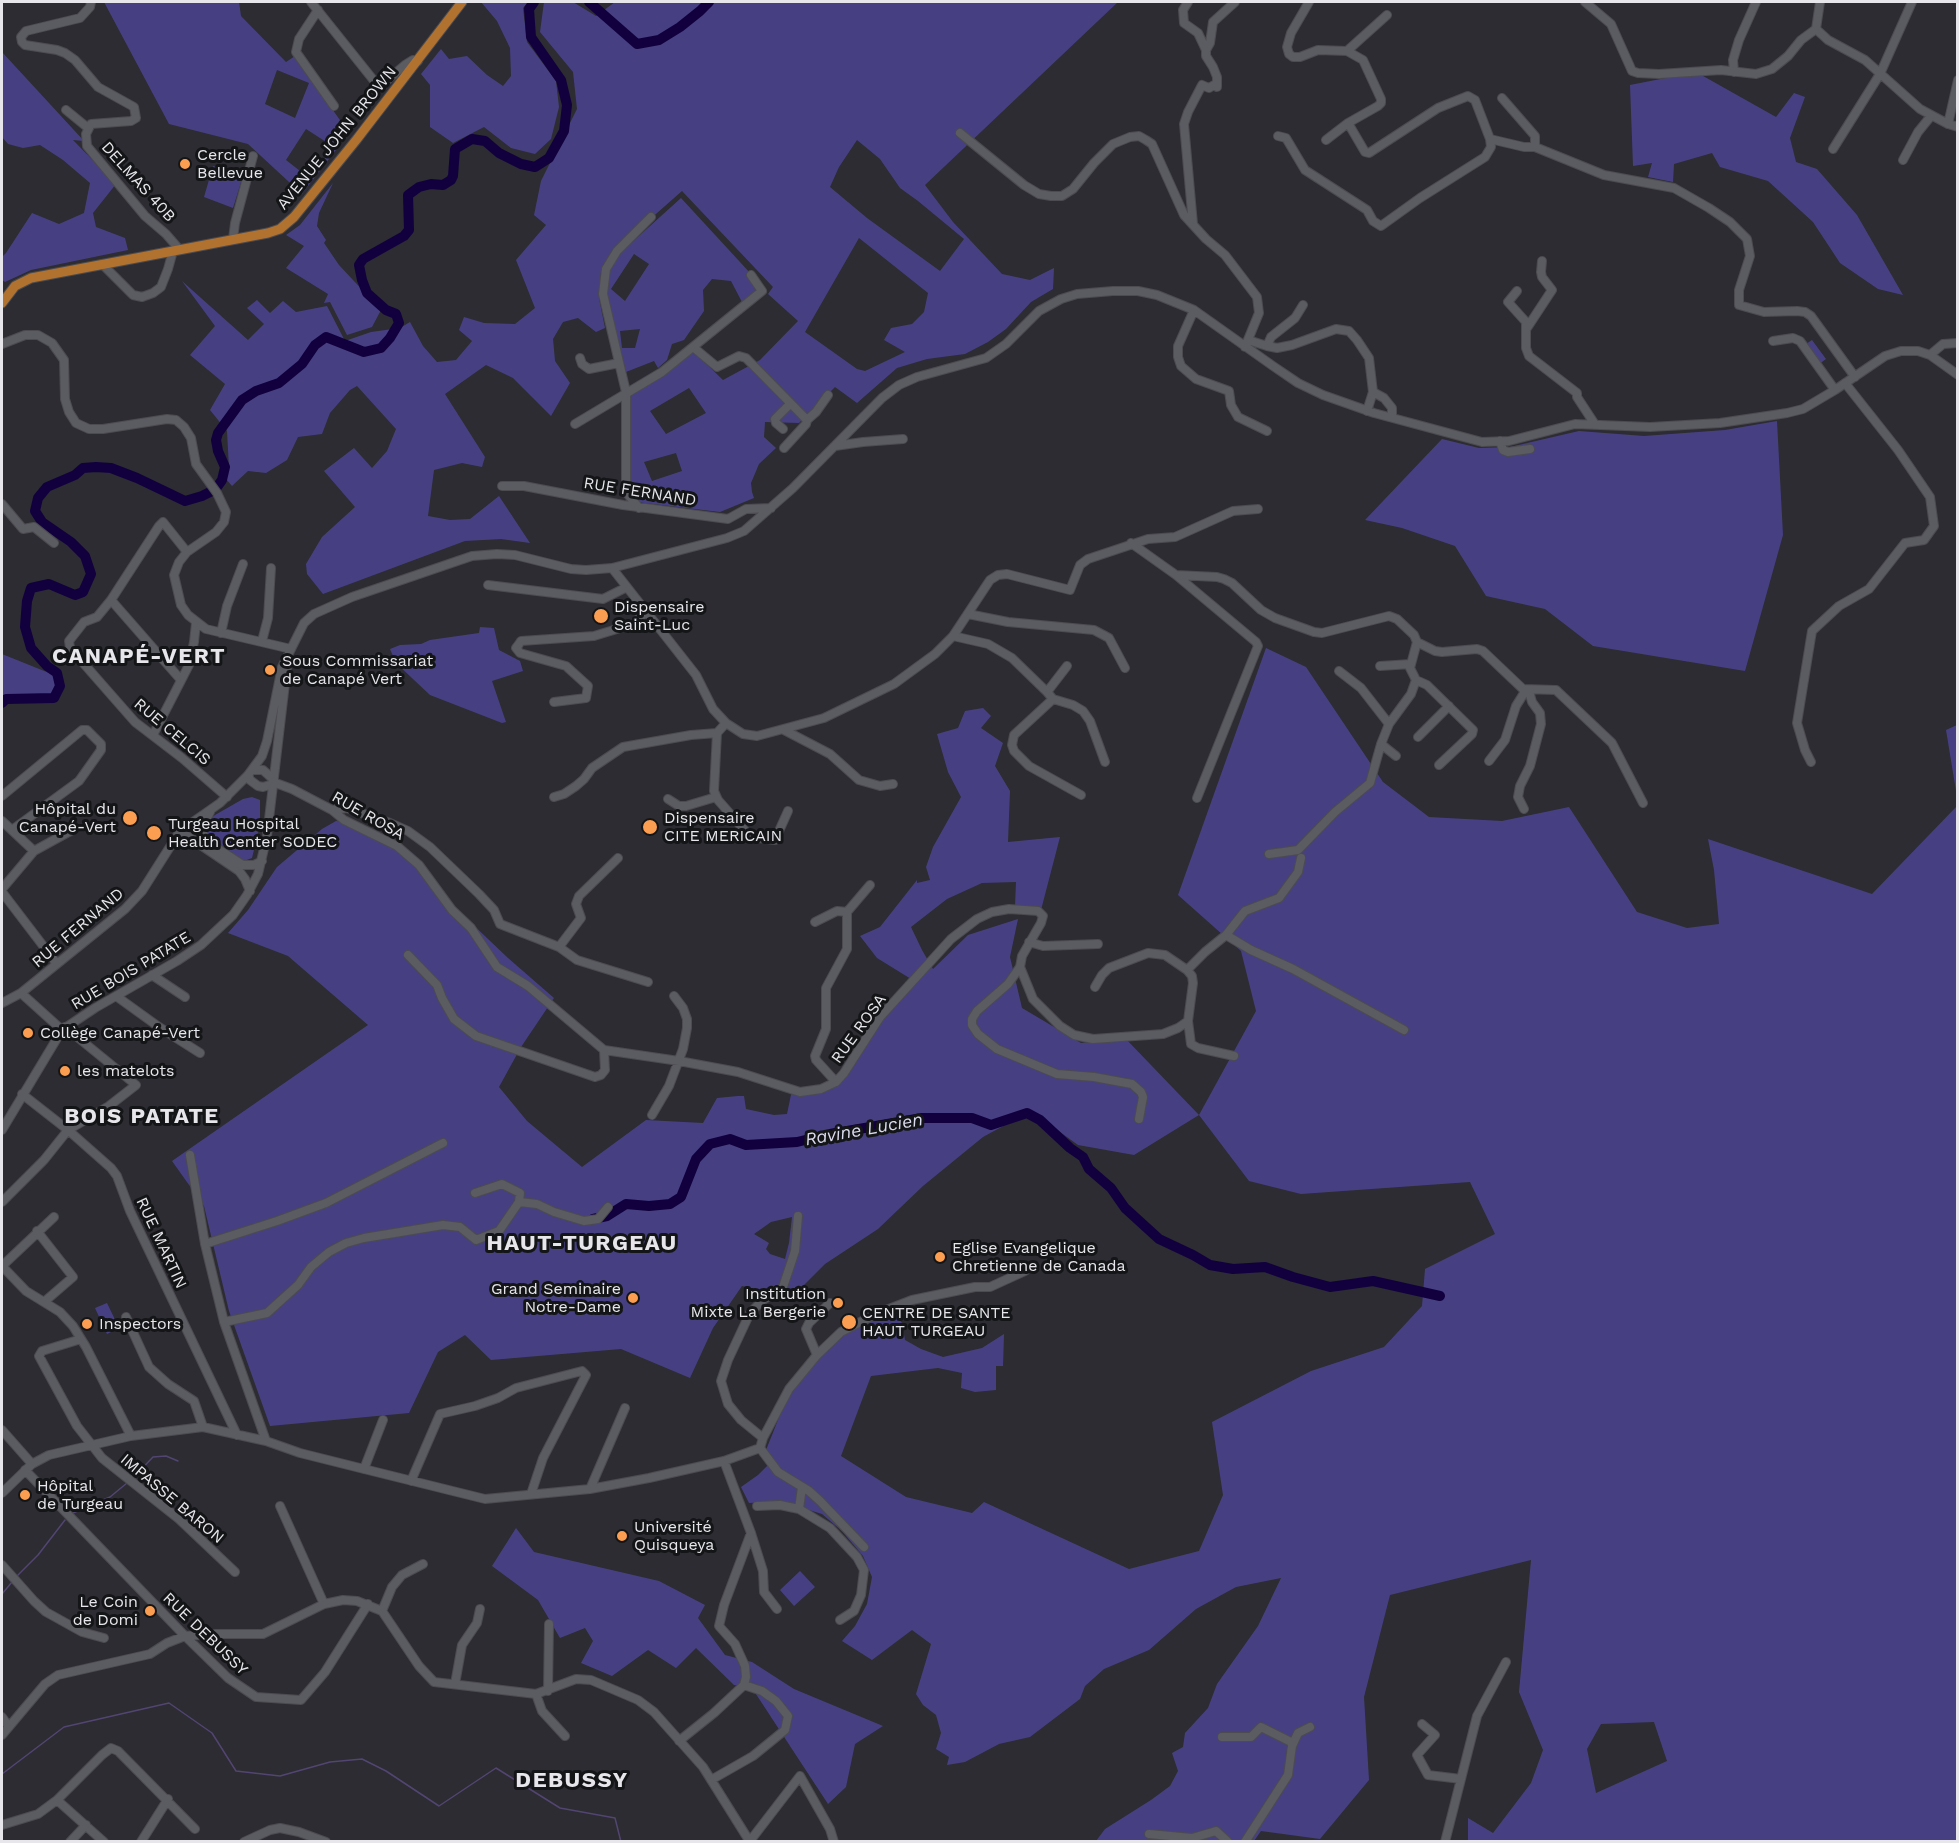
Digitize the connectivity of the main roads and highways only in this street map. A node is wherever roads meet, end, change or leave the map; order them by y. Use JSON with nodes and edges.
{"nodes":[{"id":1,"x":462,"y":2,"type":"edge"},
{"id":2,"x":2,"y":303,"type":"edge"}],
"edges":[{"from":1,"to":2,"type":"main road","name":"AVENUE JOHN BROWN"}]}
